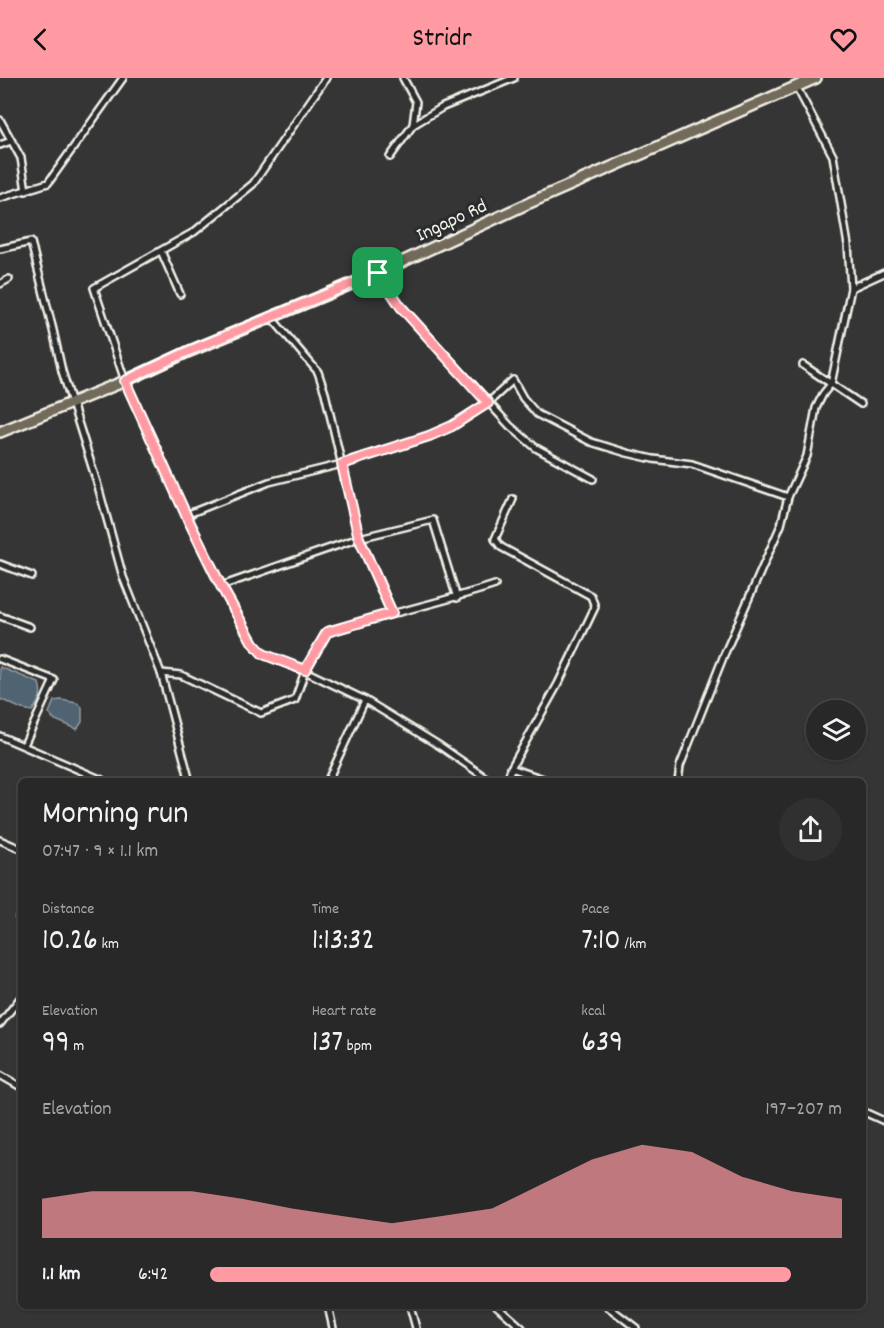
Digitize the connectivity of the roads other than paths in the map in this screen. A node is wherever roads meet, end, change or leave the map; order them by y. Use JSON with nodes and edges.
{"nodes":[{"id":1,"x":123,"y":78,"type":"edge"},
{"id":2,"x":326,"y":78,"type":"edge"},
{"id":3,"x":404,"y":78,"type":"edge"},
{"id":4,"x":514,"y":78,"type":"edge"},
{"id":5,"x":816,"y":78,"type":"edge"},
{"id":6,"x":796,"y":86,"type":"junction"},
{"id":7,"x":0,"y":120,"type":"edge"},
{"id":8,"x":413,"y":125,"type":"junction"},
{"id":9,"x":11,"y":141,"type":"junction"},
{"id":10,"x":0,"y":145,"type":"edge"},
{"id":11,"x":390,"y":157,"type":"dead end"},
{"id":12,"x":27,"y":191,"type":"junction"},
{"id":13,"x":0,"y":198,"type":"edge"},
{"id":14,"x":0,"y":249,"type":"edge"},
{"id":15,"x":161,"y":251,"type":"junction"},
{"id":16,"x":378,"y":273,"type":"junction"},
{"id":17,"x":884,"y":273,"type":"edge"},
{"id":18,"x":9,"y":279,"type":"dead end"},
{"id":19,"x":0,"y":284,"type":"edge"},
{"id":20,"x":851,"y":288,"type":"junction"},
{"id":21,"x":180,"y":294,"type":"dead end"},
{"id":22,"x":271,"y":316,"type":"junction"},
{"id":23,"x":803,"y":365,"type":"dead end"},
{"id":24,"x":125,"y":381,"type":"junction"},
{"id":25,"x":831,"y":384,"type":"junction"},
{"id":26,"x":72,"y":402,"type":"junction"},
{"id":27,"x":488,"y":403,"type":"junction"},
{"id":28,"x":861,"y":404,"type":"dead end"},
{"id":29,"x":0,"y":432,"type":"edge"},
{"id":30,"x":342,"y":464,"type":"junction"},
{"id":31,"x":593,"y":479,"type":"dead end"},
{"id":32,"x":788,"y":497,"type":"junction"},
{"id":33,"x":513,"y":499,"type":"dead end"},
{"id":34,"x":186,"y":515,"type":"junction"},
{"id":35,"x":359,"y":538,"type":"junction"},
{"id":36,"x":0,"y":564,"type":"edge"},
{"id":37,"x":32,"y":576,"type":"dead end"},
{"id":38,"x":495,"y":585,"type":"dead end"},
{"id":39,"x":221,"y":586,"type":"junction"},
{"id":40,"x":457,"y":598,"type":"junction"},
{"id":41,"x":392,"y":613,"type":"junction"},
{"id":42,"x":0,"y":616,"type":"edge"},
{"id":43,"x":30,"y":627,"type":"dead end"},
{"id":44,"x":0,"y":660,"type":"edge"},
{"id":45,"x":305,"y":670,"type":"junction"},
{"id":46,"x":161,"y":673,"type":"junction"},
{"id":47,"x":365,"y":700,"type":"junction"},
{"id":48,"x":0,"y":736,"type":"edge"},
{"id":49,"x":24,"y":745,"type":"junction"},
{"id":50,"x":511,"y":768,"type":"junction"},
{"id":51,"x":98,"y":778,"type":"edge"},
{"id":52,"x":189,"y":778,"type":"edge"},
{"id":53,"x":329,"y":778,"type":"edge"},
{"id":54,"x":486,"y":778,"type":"edge"},
{"id":55,"x":508,"y":778,"type":"edge"},
{"id":56,"x":540,"y":778,"type":"edge"},
{"id":57,"x":678,"y":778,"type":"edge"},
{"id":58,"x":0,"y":840,"type":"edge"},
{"id":59,"x":18,"y":848,"type":"edge"},
{"id":60,"x":18,"y":1001,"type":"edge"},
{"id":61,"x":0,"y":1024,"type":"edge"},
{"id":62,"x":0,"y":1075,"type":"edge"},
{"id":63,"x":18,"y":1085,"type":"edge"},
{"id":64,"x":866,"y":1114,"type":"edge"},
{"id":65,"x":884,"y":1121,"type":"edge"},
{"id":66,"x":329,"y":1309,"type":"edge"},
{"id":67,"x":411,"y":1309,"type":"edge"},
{"id":68,"x":501,"y":1309,"type":"edge"},
{"id":69,"x":611,"y":1309,"type":"edge"},
{"id":70,"x":333,"y":1328,"type":"edge"},
{"id":71,"x":416,"y":1328,"type":"edge"},
{"id":72,"x":522,"y":1328,"type":"edge"},
{"id":73,"x":636,"y":1328,"type":"edge"}],
"edges":[{"from":1,"to":12,"type":"street"},
{"from":2,"to":15,"type":"street"},
{"from":3,"to":8,"type":"street"},
{"from":4,"to":8,"type":"street"},
{"from":5,"to":6,"type":"main road","name":"Ingapo Rd"},
{"from":6,"to":16,"type":"main road","name":"Ingapo Rd"},
{"from":6,"to":20,"type":"street"},
{"from":7,"to":9,"type":"street"},
{"from":8,"to":11,"type":"street"},
{"from":9,"to":10,"type":"street"},
{"from":9,"to":12,"type":"street"},
{"from":12,"to":13,"type":"street"},
{"from":14,"to":26,"type":"street"},
{"from":15,"to":21,"type":"street"},
{"from":15,"to":24,"type":"street"},
{"from":16,"to":22,"type":"main road","name":"Ingapo Rd"},
{"from":16,"to":27,"type":"street"},
{"from":17,"to":20,"type":"street"},
{"from":18,"to":19,"type":"street"},
{"from":20,"to":25,"type":"street"},
{"from":22,"to":24,"type":"main road","name":"Ingapo Rd"},
{"from":22,"to":30,"type":"street"},
{"from":23,"to":25,"type":"street"},
{"from":24,"to":26,"type":"main road","name":"Ingapo Rd"},
{"from":24,"to":34,"type":"street"},
{"from":25,"to":28,"type":"street"},
{"from":25,"to":32,"type":"street"},
{"from":26,"to":29,"type":"main road","name":"Ingapo Rd"},
{"from":26,"to":46,"type":"street"},
{"from":27,"to":30,"type":"street"},
{"from":27,"to":31,"type":"street"},
{"from":27,"to":32,"type":"street"},
{"from":30,"to":34,"type":"street"},
{"from":30,"to":35,"type":"street"},
{"from":32,"to":57,"type":"street"},
{"from":33,"to":50,"type":"street"},
{"from":34,"to":39,"type":"street"},
{"from":35,"to":39,"type":"street"},
{"from":35,"to":40,"type":"street"},
{"from":35,"to":41,"type":"street"},
{"from":36,"to":37,"type":"street"},
{"from":38,"to":40,"type":"street"},
{"from":39,"to":45,"type":"street"},
{"from":40,"to":41,"type":"street"},
{"from":41,"to":45,"type":"street"},
{"from":42,"to":43,"type":"street"},
{"from":44,"to":49,"type":"street"},
{"from":45,"to":46,"type":"street"},
{"from":45,"to":47,"type":"street"},
{"from":46,"to":52,"type":"street"},
{"from":47,"to":53,"type":"street"},
{"from":47,"to":54,"type":"street"},
{"from":48,"to":49,"type":"street"},
{"from":49,"to":51,"type":"street"},
{"from":50,"to":55,"type":"street"},
{"from":50,"to":56,"type":"street"},
{"from":58,"to":59,"type":"street"},
{"from":60,"to":61,"type":"street"},
{"from":62,"to":63,"type":"street"},
{"from":64,"to":65,"type":"street"},
{"from":66,"to":70,"type":"street"},
{"from":67,"to":71,"type":"street"},
{"from":68,"to":72,"type":"street"},
{"from":69,"to":73,"type":"street"}]}
